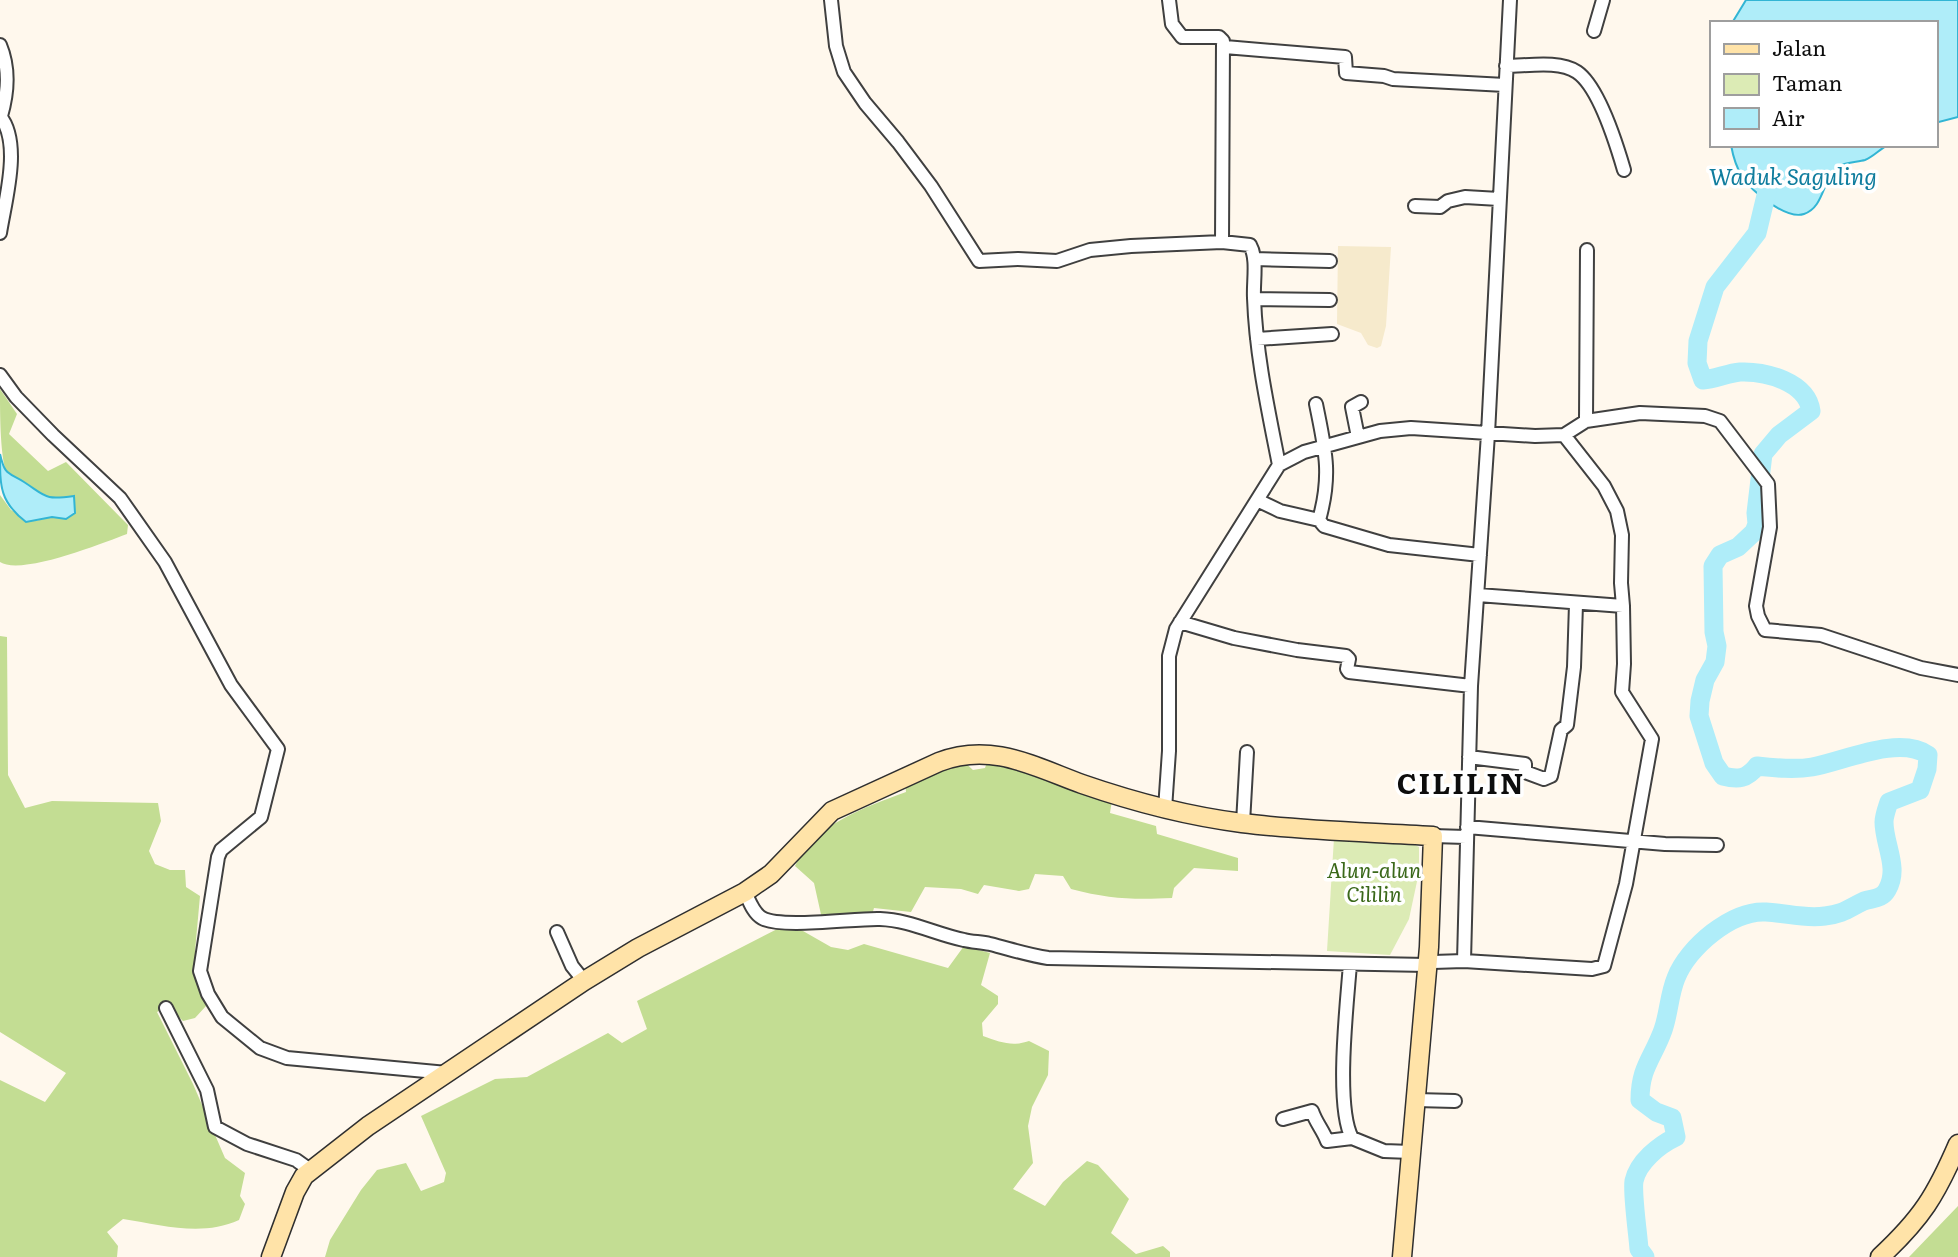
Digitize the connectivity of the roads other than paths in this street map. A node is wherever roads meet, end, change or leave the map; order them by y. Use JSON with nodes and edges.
{"nodes":[{"id":1,"x":831,"y":0,"type":"edge"},
{"id":2,"x":1169,"y":0,"type":"edge"},
{"id":3,"x":1510,"y":0,"type":"edge"},
{"id":4,"x":1603,"y":0,"type":"edge"},
{"id":5,"x":1594,"y":31,"type":"dead end"},
{"id":6,"x":0,"y":45,"type":"edge"},
{"id":7,"x":1225,"y":47,"type":"junction"},
{"id":8,"x":1507,"y":66,"type":"junction"},
{"id":9,"x":1505,"y":85,"type":"junction"},
{"id":10,"x":1,"y":116,"type":"edge"},
{"id":11,"x":1624,"y":170,"type":"dead end"},
{"id":12,"x":1499,"y":199,"type":"junction"},
{"id":13,"x":1415,"y":206,"type":"dead end"},
{"id":14,"x":0,"y":233,"type":"edge"},
{"id":15,"x":1222,"y":242,"type":"junction"},
{"id":16,"x":1587,"y":250,"type":"dead end"},
{"id":17,"x":1254,"y":260,"type":"junction"},
{"id":18,"x":1330,"y":261,"type":"dead end"},
{"id":19,"x":1254,"y":299,"type":"junction"},
{"id":20,"x":1331,"y":300,"type":"dead end"},
{"id":21,"x":1332,"y":334,"type":"dead end"},
{"id":22,"x":1257,"y":339,"type":"junction"},
{"id":23,"x":0,"y":375,"type":"edge"},
{"id":24,"x":1362,"y":402,"type":"dead end"},
{"id":25,"x":1316,"y":404,"type":"dead end"},
{"id":26,"x":1586,"y":421,"type":"junction"},
{"id":27,"x":1488,"y":434,"type":"junction"},
{"id":28,"x":1564,"y":435,"type":"junction"},
{"id":29,"x":1358,"y":437,"type":"junction"},
{"id":30,"x":1325,"y":446,"type":"junction"},
{"id":31,"x":1279,"y":465,"type":"junction"},
{"id":32,"x":1257,"y":500,"type":"junction"},
{"id":33,"x":1319,"y":520,"type":"junction"},
{"id":34,"x":1480,"y":555,"type":"junction"},
{"id":35,"x":1478,"y":595,"type":"junction"},
{"id":36,"x":1576,"y":604,"type":"junction"},
{"id":37,"x":1623,"y":606,"type":"junction"},
{"id":38,"x":1180,"y":622,"type":"junction"},
{"id":39,"x":1958,"y":675,"type":"edge"},
{"id":40,"x":1471,"y":685,"type":"junction"},
{"id":41,"x":1247,"y":752,"type":"dead end"},
{"id":42,"x":1469,"y":757,"type":"junction"},
{"id":43,"x":1165,"y":809,"type":"junction"},
{"id":44,"x":1243,"y":823,"type":"junction"},
{"id":45,"x":1466,"y":832,"type":"junction"},
{"id":46,"x":1433,"y":836,"type":"junction"},
{"id":47,"x":1634,"y":840,"type":"junction"},
{"id":48,"x":1717,"y":845,"type":"dead end"},
{"id":49,"x":745,"y":891,"type":"junction"},
{"id":50,"x":557,"y":932,"type":"dead end"},
{"id":51,"x":1464,"y":961,"type":"junction"},
{"id":52,"x":1350,"y":964,"type":"junction"},
{"id":53,"x":1427,"y":965,"type":"junction"},
{"id":54,"x":583,"y":981,"type":"junction"},
{"id":55,"x":166,"y":1008,"type":"dead end"},
{"id":56,"x":447,"y":1073,"type":"junction"},
{"id":57,"x":1416,"y":1100,"type":"junction"},
{"id":58,"x":1455,"y":1101,"type":"dead end"},
{"id":59,"x":1283,"y":1119,"type":"dead end"},
{"id":60,"x":1352,"y":1138,"type":"junction"},
{"id":61,"x":1958,"y":1144,"type":"edge"},
{"id":62,"x":1411,"y":1152,"type":"junction"},
{"id":63,"x":310,"y":1170,"type":"junction"},
{"id":64,"x":271,"y":1257,"type":"edge"},
{"id":65,"x":1402,"y":1257,"type":"edge"},
{"id":66,"x":1880,"y":1257,"type":"edge"}],
"edges":[{"from":1,"to":15,"type":"street"},
{"from":2,"to":7,"type":"street"},
{"from":3,"to":8,"type":"street"},
{"from":4,"to":5,"type":"street"},
{"from":6,"to":10,"type":"street"},
{"from":7,"to":9,"type":"street"},
{"from":7,"to":15,"type":"street"},
{"from":8,"to":9,"type":"street"},
{"from":8,"to":11,"type":"street"},
{"from":9,"to":12,"type":"street"},
{"from":10,"to":14,"type":"street"},
{"from":12,"to":13,"type":"street"},
{"from":12,"to":27,"type":"street"},
{"from":15,"to":17,"type":"street"},
{"from":16,"to":26,"type":"street"},
{"from":17,"to":18,"type":"street"},
{"from":17,"to":19,"type":"street"},
{"from":19,"to":20,"type":"street"},
{"from":19,"to":22,"type":"street"},
{"from":21,"to":22,"type":"street"},
{"from":22,"to":31,"type":"street"},
{"from":23,"to":56,"type":"street"},
{"from":24,"to":29,"type":"street"},
{"from":25,"to":30,"type":"street"},
{"from":26,"to":28,"type":"street"},
{"from":26,"to":39,"type":"street"},
{"from":27,"to":28,"type":"street"},
{"from":27,"to":29,"type":"street"},
{"from":27,"to":34,"type":"street"},
{"from":28,"to":37,"type":"street"},
{"from":29,"to":30,"type":"street"},
{"from":30,"to":31,"type":"street"},
{"from":30,"to":33,"type":"street"},
{"from":31,"to":32,"type":"street"},
{"from":32,"to":33,"type":"street"},
{"from":32,"to":38,"type":"street"},
{"from":33,"to":34,"type":"street"},
{"from":34,"to":35,"type":"street"},
{"from":35,"to":36,"type":"street"},
{"from":35,"to":40,"type":"street"},
{"from":36,"to":37,"type":"street"},
{"from":36,"to":42,"type":"street"},
{"from":37,"to":47,"type":"street"},
{"from":38,"to":40,"type":"street"},
{"from":38,"to":43,"type":"street"},
{"from":40,"to":42,"type":"street"},
{"from":41,"to":44,"type":"street"},
{"from":42,"to":45,"type":"street"},
{"from":43,"to":44,"type":"main road"},
{"from":43,"to":49,"type":"main road"},
{"from":44,"to":46,"type":"main road"},
{"from":45,"to":46,"type":"street"},
{"from":45,"to":47,"type":"street"},
{"from":45,"to":51,"type":"street"},
{"from":46,"to":53,"type":"main road"},
{"from":47,"to":48,"type":"street"},
{"from":47,"to":51,"type":"street"},
{"from":49,"to":52,"type":"street"},
{"from":49,"to":54,"type":"main road"},
{"from":50,"to":54,"type":"street"},
{"from":51,"to":53,"type":"street"},
{"from":52,"to":53,"type":"street"},
{"from":52,"to":60,"type":"street"},
{"from":53,"to":57,"type":"main road"},
{"from":54,"to":56,"type":"main road"},
{"from":55,"to":63,"type":"street"},
{"from":56,"to":63,"type":"main road"},
{"from":57,"to":58,"type":"street"},
{"from":57,"to":62,"type":"main road"},
{"from":59,"to":60,"type":"street"},
{"from":60,"to":62,"type":"street"},
{"from":61,"to":66,"type":"main road"},
{"from":62,"to":65,"type":"main road"},
{"from":63,"to":64,"type":"main road"}]}
